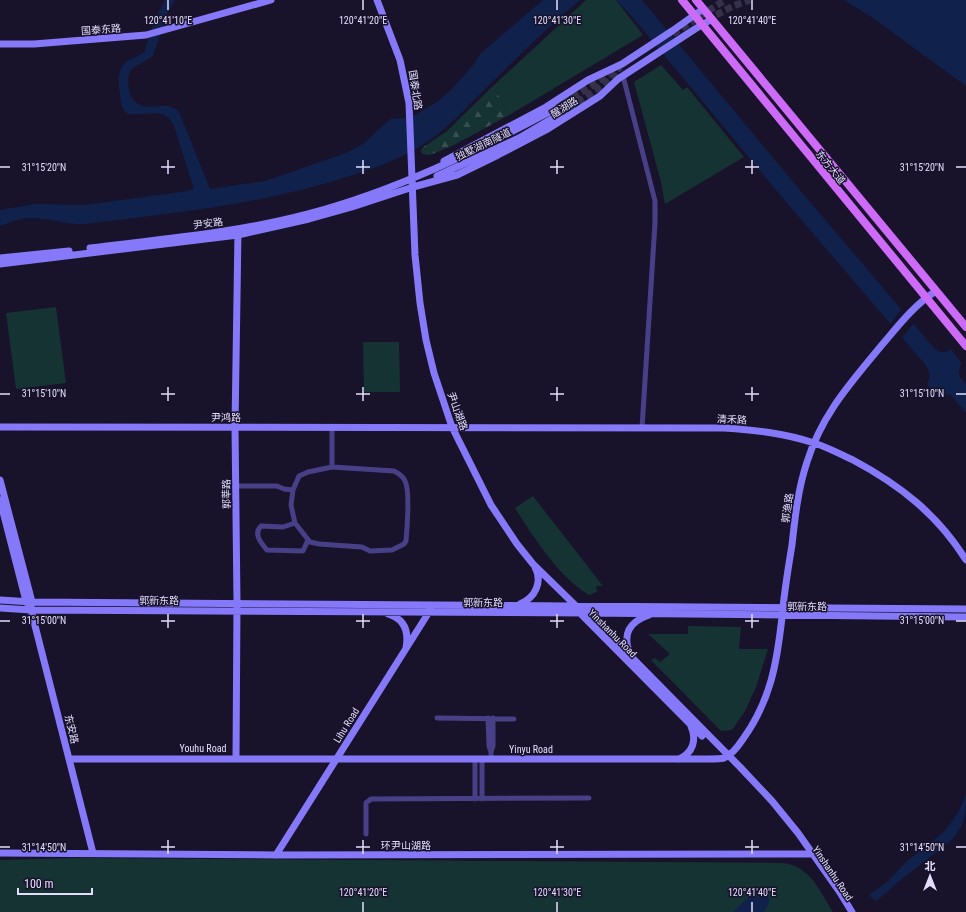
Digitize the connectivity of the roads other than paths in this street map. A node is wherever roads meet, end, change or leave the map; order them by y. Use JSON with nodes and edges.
{"nodes":[{"id":1,"x":271,"y":0,"type":"edge"},
{"id":2,"x":377,"y":0,"type":"edge"},
{"id":3,"x":682,"y":0,"type":"edge"},
{"id":4,"x":696,"y":0,"type":"edge"},
{"id":5,"x":703,"y":9,"type":"junction"},
{"id":6,"x":694,"y":16,"type":"junction"},
{"id":7,"x":712,"y":20,"type":"junction"},
{"id":8,"x":702,"y":25,"type":"junction"},
{"id":9,"x":0,"y":44,"type":"edge"},
{"id":10,"x":623,"y":76,"type":"junction"},
{"id":11,"x":412,"y":179,"type":"junction"},
{"id":12,"x":413,"y":187,"type":"junction"},
{"id":13,"x":238,"y":232,"type":"junction"},
{"id":14,"x":0,"y":258,"type":"edge"},
{"id":15,"x":0,"y":264,"type":"edge"},
{"id":16,"x":936,"y":291,"type":"junction"},
{"id":17,"x":926,"y":297,"type":"junction"},
{"id":18,"x":966,"y":327,"type":"edge"},
{"id":19,"x":966,"y":346,"type":"edge"},
{"id":20,"x":0,"y":427,"type":"edge"},
{"id":21,"x":235,"y":427,"type":"junction"},
{"id":22,"x":332,"y":427,"type":"junction"},
{"id":23,"x":452,"y":427,"type":"junction"},
{"id":24,"x":642,"y":428,"type":"junction"},
{"id":25,"x":814,"y":443,"type":"junction"},
{"id":26,"x":332,"y":467,"type":"junction"},
{"id":27,"x":0,"y":480,"type":"edge"},
{"id":28,"x":236,"y":486,"type":"junction"},
{"id":29,"x":293,"y":490,"type":"junction"},
{"id":30,"x":0,"y":500,"type":"edge"},
{"id":31,"x":295,"y":523,"type":"junction"},
{"id":32,"x":308,"y":540,"type":"junction"},
{"id":33,"x":966,"y":560,"type":"edge"},
{"id":34,"x":533,"y":564,"type":"junction"},
{"id":35,"x":0,"y":600,"type":"edge"},
{"id":36,"x":29,"y":602,"type":"junction"},
{"id":37,"x":516,"y":605,"type":"junction"},
{"id":38,"x":576,"y":606,"type":"junction"},
{"id":39,"x":237,"y":607,"type":"junction"},
{"id":40,"x":0,"y":608,"type":"edge"},
{"id":41,"x":430,"y":608,"type":"junction"},
{"id":42,"x":966,"y":609,"type":"edge"},
{"id":43,"x":31,"y":610,"type":"junction"},
{"id":44,"x":380,"y":612,"type":"junction"},
{"id":45,"x":782,"y":612,"type":"junction"},
{"id":46,"x":579,"y":613,"type":"junction"},
{"id":47,"x":588,"y":613,"type":"junction"},
{"id":48,"x":652,"y":614,"type":"junction"},
{"id":49,"x":966,"y":617,"type":"edge"},
{"id":50,"x":406,"y":650,"type":"junction"},
{"id":51,"x":631,"y":656,"type":"junction"},
{"id":52,"x":437,"y":718,"type":"dead end"},
{"id":53,"x":491,"y":718,"type":"junction"},
{"id":54,"x":514,"y":719,"type":"dead end"},
{"id":55,"x":690,"y":724,"type":"junction"},
{"id":56,"x":491,"y":755,"type":"junction"},
{"id":57,"x":726,"y":757,"type":"junction"},
{"id":58,"x":236,"y":758,"type":"junction"},
{"id":59,"x":69,"y":759,"type":"junction"},
{"id":60,"x":337,"y":759,"type":"junction"},
{"id":61,"x":479,"y":759,"type":"junction"},
{"id":62,"x":679,"y":759,"type":"junction"},
{"id":63,"x":589,"y":798,"type":"dead end"},
{"id":64,"x":476,"y":799,"type":"junction"},
{"id":65,"x":482,"y":799,"type":"junction"},
{"id":66,"x":366,"y":834,"type":"dead end"},
{"id":67,"x":0,"y":853,"type":"edge"},
{"id":68,"x":94,"y":853,"type":"junction"},
{"id":69,"x":810,"y":854,"type":"junction"},
{"id":70,"x":276,"y":855,"type":"junction"},
{"id":71,"x":847,"y":912,"type":"edge"},
{"id":72,"x":852,"y":912,"type":"edge"}],
"edges":[{"from":1,"to":9,"type":"street","name":"国泰东路"},
{"from":2,"to":11,"type":"street","name":"国泰北路"},
{"from":3,"to":6,"type":"main road","name":"东方大道"},
{"from":4,"to":5,"type":"main road","name":"东方大道"},
{"from":5,"to":6,"type":"street","name":"醒湖路"},
{"from":5,"to":7,"type":"main road","name":"东方大道"},
{"from":6,"to":8,"type":"main road","name":"东方大道"},
{"from":6,"to":11,"type":"street","name":"醒湖路"},
{"from":7,"to":8,"type":"street","name":"醒湖路"},
{"from":7,"to":16,"type":"main road","name":"东方大道"},
{"from":8,"to":10,"type":"street","name":"醒湖路"},
{"from":8,"to":17,"type":"main road","name":"东方大道"},
{"from":10,"to":12,"type":"street","name":"醒湖路"},
{"from":10,"to":24,"type":"street"},
{"from":11,"to":12,"type":"street","name":"国泰北路"},
{"from":11,"to":12,"type":"street","name":"独墅湖南隧道"},
{"from":11,"to":13,"type":"street","name":"尹安路"},
{"from":12,"to":13,"type":"street","name":"尹安路"},
{"from":12,"to":23,"type":"street","name":"尹山湖路"},
{"from":13,"to":14,"type":"street","name":"尹安路"},
{"from":13,"to":15,"type":"street","name":"尹安路"},
{"from":13,"to":21,"type":"street","name":"郭莘路"},
{"from":16,"to":17,"type":"street","name":"郭渔路"},
{"from":16,"to":18,"type":"main road","name":"东方大道"},
{"from":17,"to":19,"type":"main road","name":"东方大道"},
{"from":17,"to":25,"type":"street","name":"郭渔路"},
{"from":20,"to":21,"type":"street","name":"尹鸿路"},
{"from":21,"to":22,"type":"street","name":"尹鸿路"},
{"from":21,"to":28,"type":"street","name":"郭莘路"},
{"from":22,"to":23,"type":"street","name":"尹鸿路"},
{"from":22,"to":26,"type":"street"},
{"from":23,"to":24,"type":"street","name":"清禾路"},
{"from":23,"to":34,"type":"street","name":"尹山湖路"},
{"from":24,"to":25,"type":"street","name":"清禾路"},
{"from":25,"to":33,"type":"street","name":"清禾路"},
{"from":25,"to":45,"type":"street","name":"郭渔路"},
{"from":26,"to":29,"type":"street"},
{"from":26,"to":32,"type":"street"},
{"from":27,"to":36,"type":"street","name":"东安路"},
{"from":28,"to":29,"type":"street"},
{"from":28,"to":39,"type":"street","name":"郭莘路"},
{"from":29,"to":31,"type":"street"},
{"from":30,"to":36,"type":"street","name":"东安路"},
{"from":31,"to":32,"type":"street"},
{"from":31,"to":32,"type":"street"},
{"from":34,"to":37,"type":"street"},
{"from":34,"to":38,"type":"street","name":"尹山湖路"},
{"from":35,"to":36,"type":"street","name":"郭新东路"},
{"from":36,"to":39,"type":"street","name":"郭新东路"},
{"from":36,"to":43,"type":"street","name":"东安路"},
{"from":37,"to":38,"type":"street","name":"郭新东路"},
{"from":37,"to":41,"type":"street","name":"郭新东路"},
{"from":38,"to":45,"type":"street","name":"郭新东路"},
{"from":38,"to":46,"type":"street","name":"Yinshanhu Road"},
{"from":38,"to":47,"type":"street","name":"Yinshanhu Road"},
{"from":39,"to":41,"type":"street","name":"郭新东路"},
{"from":39,"to":43,"type":"street","name":"郭新东路"},
{"from":39,"to":44,"type":"street","name":"郭新东路"},
{"from":39,"to":58,"type":"street","name":"郭莘路"},
{"from":40,"to":43,"type":"street","name":"郭新东路"},
{"from":41,"to":44,"type":"street","name":"郭新东路"},
{"from":41,"to":46,"type":"street","name":"郭新东路"},
{"from":41,"to":50,"type":"street","name":"Lihu Road"},
{"from":42,"to":45,"type":"street","name":"郭新东路"},
{"from":43,"to":59,"type":"street","name":"东安路"},
{"from":44,"to":50,"type":"street"},
{"from":45,"to":48,"type":"street","name":"郭新东路"},
{"from":45,"to":49,"type":"street","name":"郭新东路"},
{"from":45,"to":57,"type":"street","name":"郭渔路"},
{"from":46,"to":47,"type":"street","name":"郭新东路"},
{"from":46,"to":55,"type":"street","name":"Yinshanhu Road"},
{"from":47,"to":48,"type":"street","name":"郭新东路"},
{"from":47,"to":51,"type":"street","name":"Yinshanhu Road"},
{"from":48,"to":51,"type":"street"},
{"from":50,"to":60,"type":"street","name":"Lihu Road"},
{"from":51,"to":57,"type":"street","name":"Yinshanhu Road"},
{"from":52,"to":53,"type":"street"},
{"from":53,"to":54,"type":"street"},
{"from":53,"to":56,"type":"street"},
{"from":55,"to":57,"type":"street","name":"Yinshanhu Road"},
{"from":55,"to":62,"type":"street"},
{"from":56,"to":61,"type":"street","name":"Yinyu Road"},
{"from":56,"to":62,"type":"street","name":"Yinyu Road"},
{"from":57,"to":62,"type":"street","name":"Yinyu Road"},
{"from":57,"to":69,"type":"street","name":"Yinshanhu Road"},
{"from":58,"to":59,"type":"street","name":"Youhu Road"},
{"from":58,"to":60,"type":"street","name":"Youhu Road"},
{"from":59,"to":68,"type":"street","name":"东安路"},
{"from":60,"to":61,"type":"street","name":"Yinyu Road"},
{"from":60,"to":70,"type":"street","name":"Lihu Road"},
{"from":61,"to":64,"type":"street"},
{"from":61,"to":65,"type":"street"},
{"from":63,"to":65,"type":"street"},
{"from":64,"to":65,"type":"street"},
{"from":64,"to":66,"type":"street"},
{"from":67,"to":68,"type":"street","name":"环尹山湖路"},
{"from":68,"to":70,"type":"street","name":"环尹山湖路"},
{"from":69,"to":70,"type":"street","name":"环尹山湖路"},
{"from":69,"to":71,"type":"street","name":"Yinshanhu Road"},
{"from":69,"to":72,"type":"street","name":"Yinshanhu Road"}]}
